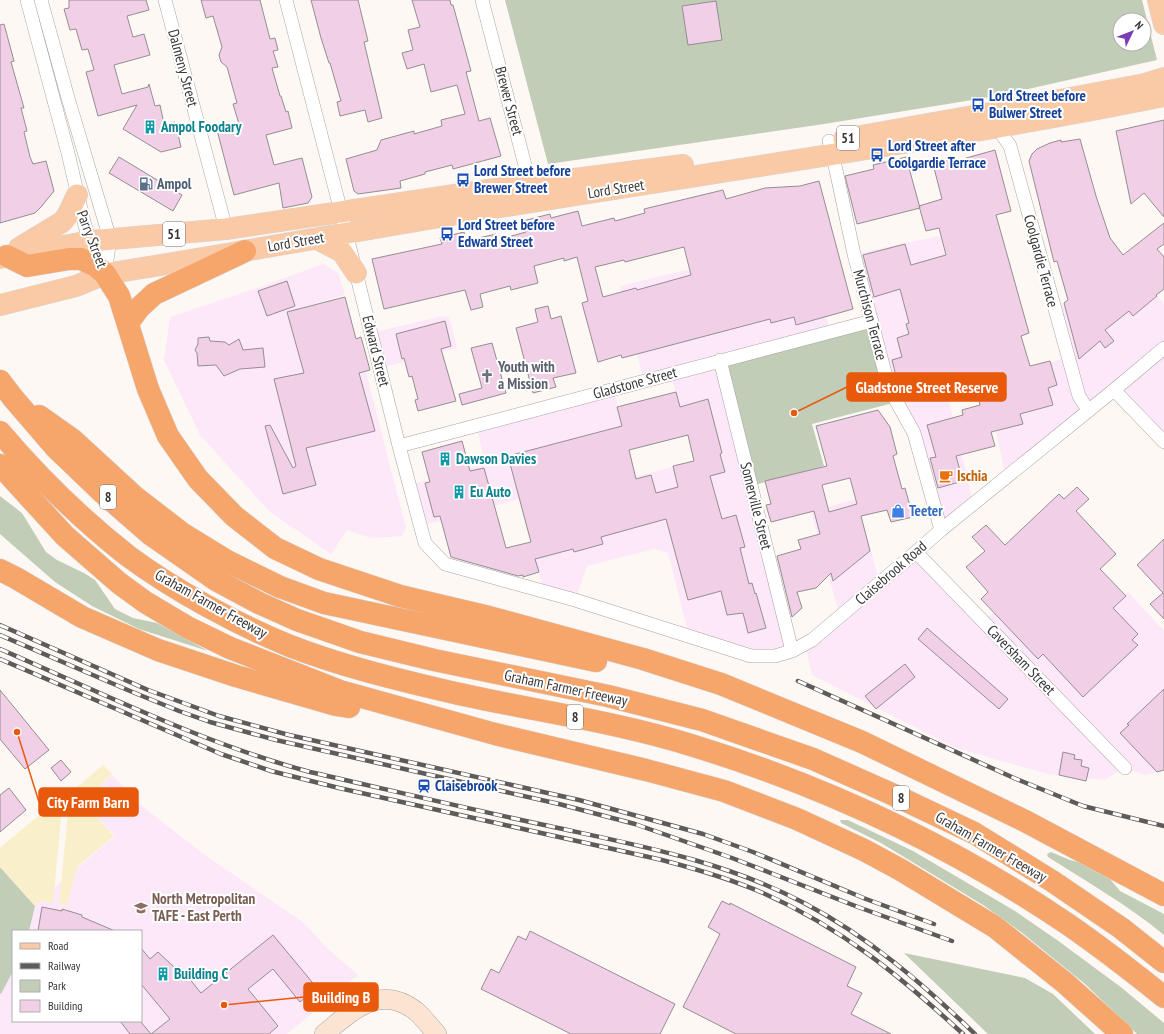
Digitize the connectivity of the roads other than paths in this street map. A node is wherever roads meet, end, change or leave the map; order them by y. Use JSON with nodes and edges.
{"nodes":[{"id":1,"x":27,"y":0,"type":"edge"},
{"id":2,"x":40,"y":0,"type":"edge"},
{"id":3,"x":165,"y":0,"type":"edge"},
{"id":4,"x":286,"y":0,"type":"edge"},
{"id":5,"x":482,"y":0,"type":"edge"},
{"id":6,"x":1158,"y":0,"type":"edge"},
{"id":7,"x":1164,"y":24,"type":"edge"},
{"id":8,"x":1164,"y":78,"type":"edge"},
{"id":9,"x":1164,"y":96,"type":"edge"},
{"id":10,"x":996,"y":120,"type":"junction"},
{"id":11,"x":831,"y":148,"type":"junction"},
{"id":12,"x":533,"y":193,"type":"junction"},
{"id":13,"x":77,"y":195,"type":"junction"},
{"id":14,"x":341,"y":212,"type":"junction"},
{"id":15,"x":226,"y":229,"type":"junction"},
{"id":16,"x":346,"y":233,"type":"junction"},
{"id":17,"x":317,"y":239,"type":"junction"},
{"id":18,"x":100,"y":240,"type":"junction"},
{"id":19,"x":245,"y":251,"type":"junction"},
{"id":20,"x":3,"y":257,"type":"edge"},
{"id":21,"x":356,"y":273,"type":"junction"},
{"id":22,"x":105,"y":274,"type":"junction"},
{"id":23,"x":0,"y":305,"type":"edge"},
{"id":24,"x":872,"y":321,"type":"junction"},
{"id":25,"x":128,"y":323,"type":"junction"},
{"id":26,"x":1164,"y":348,"type":"edge"},
{"id":27,"x":720,"y":360,"type":"junction"},
{"id":28,"x":0,"y":381,"type":"edge"},
{"id":29,"x":1114,"y":390,"type":"junction"},
{"id":30,"x":13,"y":398,"type":"junction"},
{"id":31,"x":1088,"y":410,"type":"junction"},
{"id":32,"x":0,"y":432,"type":"edge"},
{"id":33,"x":1164,"y":442,"type":"edge"},
{"id":34,"x":399,"y":446,"type":"junction"},
{"id":35,"x":0,"y":465,"type":"edge"},
{"id":36,"x":940,"y":530,"type":"junction"},
{"id":37,"x":916,"y":552,"type":"junction"},
{"id":38,"x":0,"y":564,"type":"edge"},
{"id":39,"x":8,"y":574,"type":"edge"},
{"id":40,"x":575,"y":600,"type":"joint"},
{"id":41,"x":792,"y":651,"type":"junction"},
{"id":42,"x":784,"y":710,"type":"junction"},
{"id":43,"x":495,"y":734,"type":"junction"},
{"id":44,"x":1125,"y":768,"type":"dead end"},
{"id":45,"x":1162,"y":893,"type":"edge"},
{"id":46,"x":1164,"y":962,"type":"edge"},
{"id":47,"x":1164,"y":997,"type":"edge"},
{"id":48,"x":324,"y":1034,"type":"edge"},
{"id":49,"x":437,"y":1034,"type":"edge"},
{"id":50,"x":1122,"y":1034,"type":"edge"}],
"edges":[{"from":1,"to":13,"type":"street","name":"Parry Street"},
{"from":2,"to":18,"type":"street","name":"Parry Street"},
{"from":3,"to":15,"type":"street","name":"Dalmeny Street"},
{"from":4,"to":14,"type":"street","name":"Edward Street"},
{"from":5,"to":12,"type":"street","name":"Brewer Street"},
{"from":6,"to":7,"type":"main road"},
{"from":8,"to":10,"type":"main road","name":"Lord Street","number":"51"},
{"from":9,"to":10,"type":"main road","name":"Lord Street","number":"51"},
{"from":10,"to":11,"type":"main road","name":"Lord Street","number":"51"},
{"from":10,"to":31,"type":"street","name":"Coolgardie Terrace"},
{"from":11,"to":12,"type":"main road","name":"Lord Street","number":"51"},
{"from":11,"to":24,"type":"street","name":"Murchison Terrace"},
{"from":12,"to":14,"type":"main road","name":"Lord Street","number":"51"},
{"from":12,"to":16,"type":"main road","name":"Lord Street","number":"51"},
{"from":13,"to":18,"type":"street","name":"Parry Street"},
{"from":13,"to":20,"type":"main road"},
{"from":14,"to":15,"type":"main road","name":"Lord Street","number":"51"},
{"from":14,"to":16,"type":"street","name":"Edward Street"},
{"from":15,"to":18,"type":"main road","name":"Lord Street","number":"51"},
{"from":16,"to":17,"type":"main road","name":"Lord Street","number":"51"},
{"from":16,"to":21,"type":"street","name":"Edward Street"},
{"from":17,"to":19,"type":"main road","name":"Lord Street","number":"51"},
{"from":17,"to":21,"type":"main road"},
{"from":18,"to":20,"type":"main road","name":"Lord Street","number":"51"},
{"from":18,"to":22,"type":"street","name":"Parry Street"},
{"from":18,"to":22,"type":"street","name":"Parry Street"},
{"from":19,"to":22,"type":"main road","name":"Lord Street","number":"51"},
{"from":19,"to":25,"type":"highway"},
{"from":20,"to":22,"type":"highway"},
{"from":21,"to":34,"type":"street","name":"Edward Street"},
{"from":22,"to":23,"type":"main road","name":"Lord Street","number":"51"},
{"from":22,"to":25,"type":"highway"},
{"from":24,"to":27,"type":"street","name":"Gladstone Street"},
{"from":24,"to":36,"type":"street","name":"Murchison Terrace"},
{"from":25,"to":42,"type":"highway"},
{"from":26,"to":29,"type":"street","name":"Claisebrook Road"},
{"from":27,"to":34,"type":"street","name":"Gladstone Street"},
{"from":27,"to":41,"type":"street","name":"Somerville Street"},
{"from":28,"to":30,"type":"highway","name":"Graham Farmer Freeway","number":"8"},
{"from":29,"to":31,"type":"street","name":"Claisebrook Road"},
{"from":29,"to":33,"type":"street"},
{"from":30,"to":42,"type":"highway"},
{"from":30,"to":46,"type":"highway","name":"Graham Farmer Freeway","number":"8"},
{"from":31,"to":36,"type":"street","name":"Claisebrook Road"},
{"from":32,"to":47,"type":"highway","name":"Graham Farmer Freeway","number":"8"},
{"from":34,"to":40,"type":"street","name":"Edward Street"},
{"from":35,"to":43,"type":"highway"},
{"from":36,"to":37,"type":"street","name":"Claisebrook Road"},
{"from":37,"to":41,"type":"street","name":"Claisebrook Road"},
{"from":37,"to":44,"type":"street","name":"Caversham Street"},
{"from":38,"to":39,"type":"highway"},
{"from":39,"to":43,"type":"highway"},
{"from":40,"to":41,"type":"street","name":"Claisebrook Road"},
{"from":42,"to":45,"type":"highway"},
{"from":43,"to":50,"type":"highway"},
{"from":48,"to":49,"type":"street"}]}
